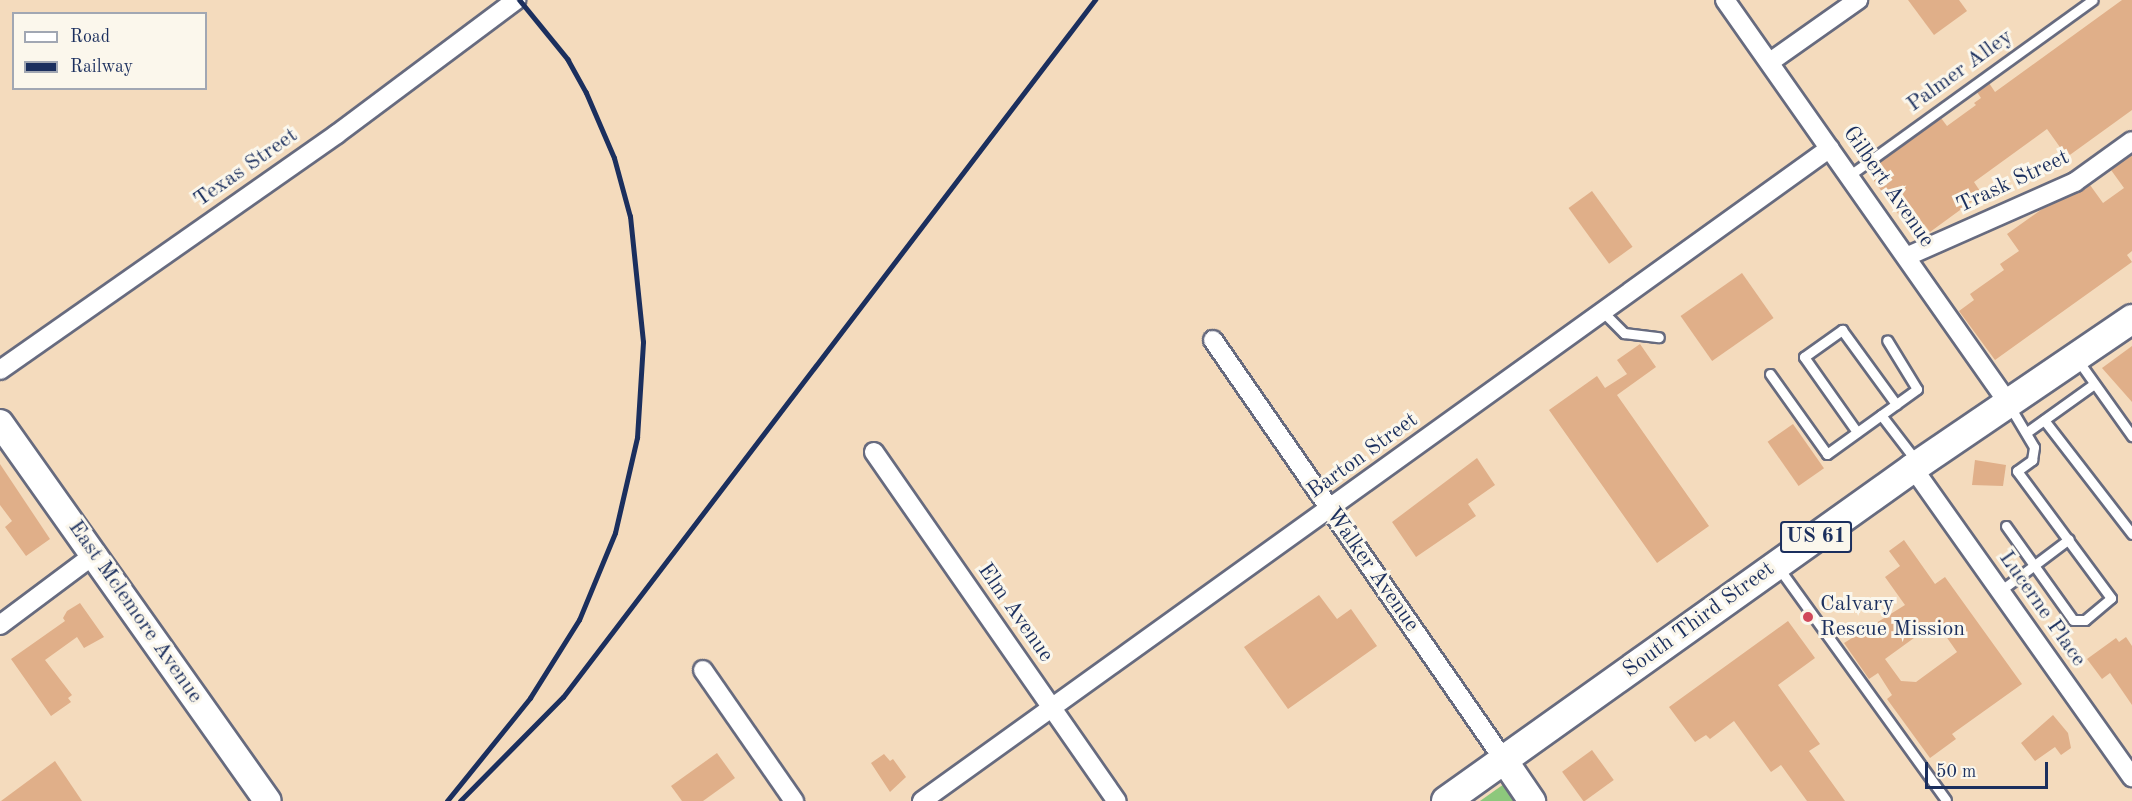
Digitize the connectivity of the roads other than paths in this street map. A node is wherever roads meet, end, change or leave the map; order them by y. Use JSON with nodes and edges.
{"nodes":[{"id":1,"x":516,"y":0,"type":"edge"},
{"id":2,"x":1725,"y":0,"type":"edge"},
{"id":3,"x":1858,"y":0,"type":"edge"},
{"id":4,"x":2093,"y":0,"type":"edge"},
{"id":5,"x":1770,"y":62,"type":"junction"},
{"id":6,"x":2132,"y":141,"type":"edge"},
{"id":7,"x":1830,"y":148,"type":"junction"},
{"id":8,"x":1850,"y":175,"type":"junction"},
{"id":9,"x":1908,"y":256,"type":"junction"},
{"id":10,"x":1603,"y":312,"type":"junction"},
{"id":11,"x":2132,"y":319,"type":"edge"},
{"id":12,"x":1659,"y":337,"type":"dead end"},
{"id":13,"x":1887,"y":339,"type":"dead end"},
{"id":14,"x":1213,"y":340,"type":"dead end"},
{"id":15,"x":2075,"y":357,"type":"junction"},
{"id":16,"x":0,"y":370,"type":"edge"},
{"id":17,"x":1770,"y":374,"type":"dead end"},
{"id":18,"x":2094,"y":384,"type":"junction"},
{"id":19,"x":2008,"y":403,"type":"junction"},
{"id":20,"x":1896,"y":404,"type":"junction"},
{"id":21,"x":1881,"y":415,"type":"junction"},
{"id":22,"x":2044,"y":420,"type":"junction"},
{"id":23,"x":0,"y":423,"type":"edge"},
{"id":24,"x":1857,"y":432,"type":"junction"},
{"id":25,"x":2027,"y":432,"type":"junction"},
{"id":26,"x":2132,"y":436,"type":"edge"},
{"id":27,"x":874,"y":452,"type":"dead end"},
{"id":28,"x":1915,"y":466,"type":"junction"},
{"id":29,"x":1330,"y":509,"type":"junction"},
{"id":30,"x":2006,"y":526,"type":"dead end"},
{"id":31,"x":2132,"y":534,"type":"edge"},
{"id":32,"x":2068,"y":539,"type":"junction"},
{"id":33,"x":95,"y":554,"type":"junction"},
{"id":34,"x":1777,"y":565,"type":"junction"},
{"id":35,"x":2034,"y":566,"type":"junction"},
{"id":36,"x":2000,"y":591,"type":"junction"},
{"id":37,"x":0,"y":625,"type":"edge"},
{"id":38,"x":703,"y":670,"type":"dead end"},
{"id":39,"x":1051,"y":708,"type":"junction"},
{"id":40,"x":1504,"y":760,"type":"junction"},
{"id":41,"x":2132,"y":777,"type":"edge"},
{"id":42,"x":1946,"y":800,"type":"edge"},
{"id":43,"x":268,"y":801,"type":"edge"},
{"id":44,"x":794,"y":801,"type":"edge"},
{"id":45,"x":922,"y":801,"type":"edge"},
{"id":46,"x":1117,"y":801,"type":"edge"},
{"id":47,"x":1446,"y":801,"type":"edge"},
{"id":48,"x":1532,"y":801,"type":"edge"}],
"edges":[{"from":1,"to":16,"type":"street","name":"Texas Street"},
{"from":2,"to":5,"type":"street","name":"Gilbert Avenue"},
{"from":3,"to":5,"type":"street"},
{"from":4,"to":8,"type":"lane","name":"Palmer Alley"},
{"from":5,"to":7,"type":"street","name":"Gilbert Avenue"},
{"from":6,"to":9,"type":"street","name":"Trask Street"},
{"from":7,"to":8,"type":"street","name":"Gilbert Avenue"},
{"from":7,"to":10,"type":"street","name":"Barton Street"},
{"from":8,"to":9,"type":"street","name":"Gilbert Avenue"},
{"from":9,"to":19,"type":"street","name":"Gilbert Avenue"},
{"from":10,"to":12,"type":"lane"},
{"from":10,"to":29,"type":"street","name":"Barton Street"},
{"from":11,"to":15,"type":"main road","name":"South Third Street","number":"US 61"},
{"from":13,"to":20,"type":"lane"},
{"from":14,"to":29,"type":"street","name":"Walker Avenue"},
{"from":15,"to":18,"type":"lane"},
{"from":15,"to":19,"type":"main road","name":"South Third Street","number":"US 61"},
{"from":17,"to":24,"type":"lane"},
{"from":18,"to":22,"type":"lane"},
{"from":18,"to":26,"type":"lane"},
{"from":19,"to":25,"type":"lane"},
{"from":19,"to":28,"type":"main road","name":"South Third Street","number":"US 61"},
{"from":20,"to":21,"type":"lane"},
{"from":20,"to":24,"type":"lane"},
{"from":21,"to":24,"type":"lane"},
{"from":21,"to":28,"type":"lane"},
{"from":22,"to":25,"type":"lane"},
{"from":22,"to":31,"type":"lane"},
{"from":23,"to":33,"type":"main road","name":"East Mclemore Avenue"},
{"from":25,"to":32,"type":"lane"},
{"from":27,"to":39,"type":"street","name":"Elm Avenue"},
{"from":28,"to":34,"type":"main road","name":"South Third Street","number":"US 61"},
{"from":28,"to":36,"type":"street","name":"Lucerne Place"},
{"from":29,"to":39,"type":"street","name":"Barton Street"},
{"from":29,"to":40,"type":"street","name":"Walker Avenue"},
{"from":30,"to":35,"type":"lane"},
{"from":32,"to":35,"type":"lane"},
{"from":32,"to":35,"type":"lane"},
{"from":33,"to":37,"type":"street"},
{"from":33,"to":43,"type":"main road","name":"East Mclemore Avenue"},
{"from":34,"to":40,"type":"main road","name":"South Third Street","number":"US 61"},
{"from":34,"to":42,"type":"lane"},
{"from":35,"to":36,"type":"lane"},
{"from":36,"to":41,"type":"street","name":"Lucerne Place"},
{"from":38,"to":44,"type":"street"},
{"from":39,"to":45,"type":"street","name":"Barton Street"},
{"from":39,"to":46,"type":"street","name":"Elm Avenue"},
{"from":40,"to":47,"type":"main road","name":"South Third Street","number":"US 61"},
{"from":40,"to":48,"type":"main road","name":"Walker Avenue"}]}
